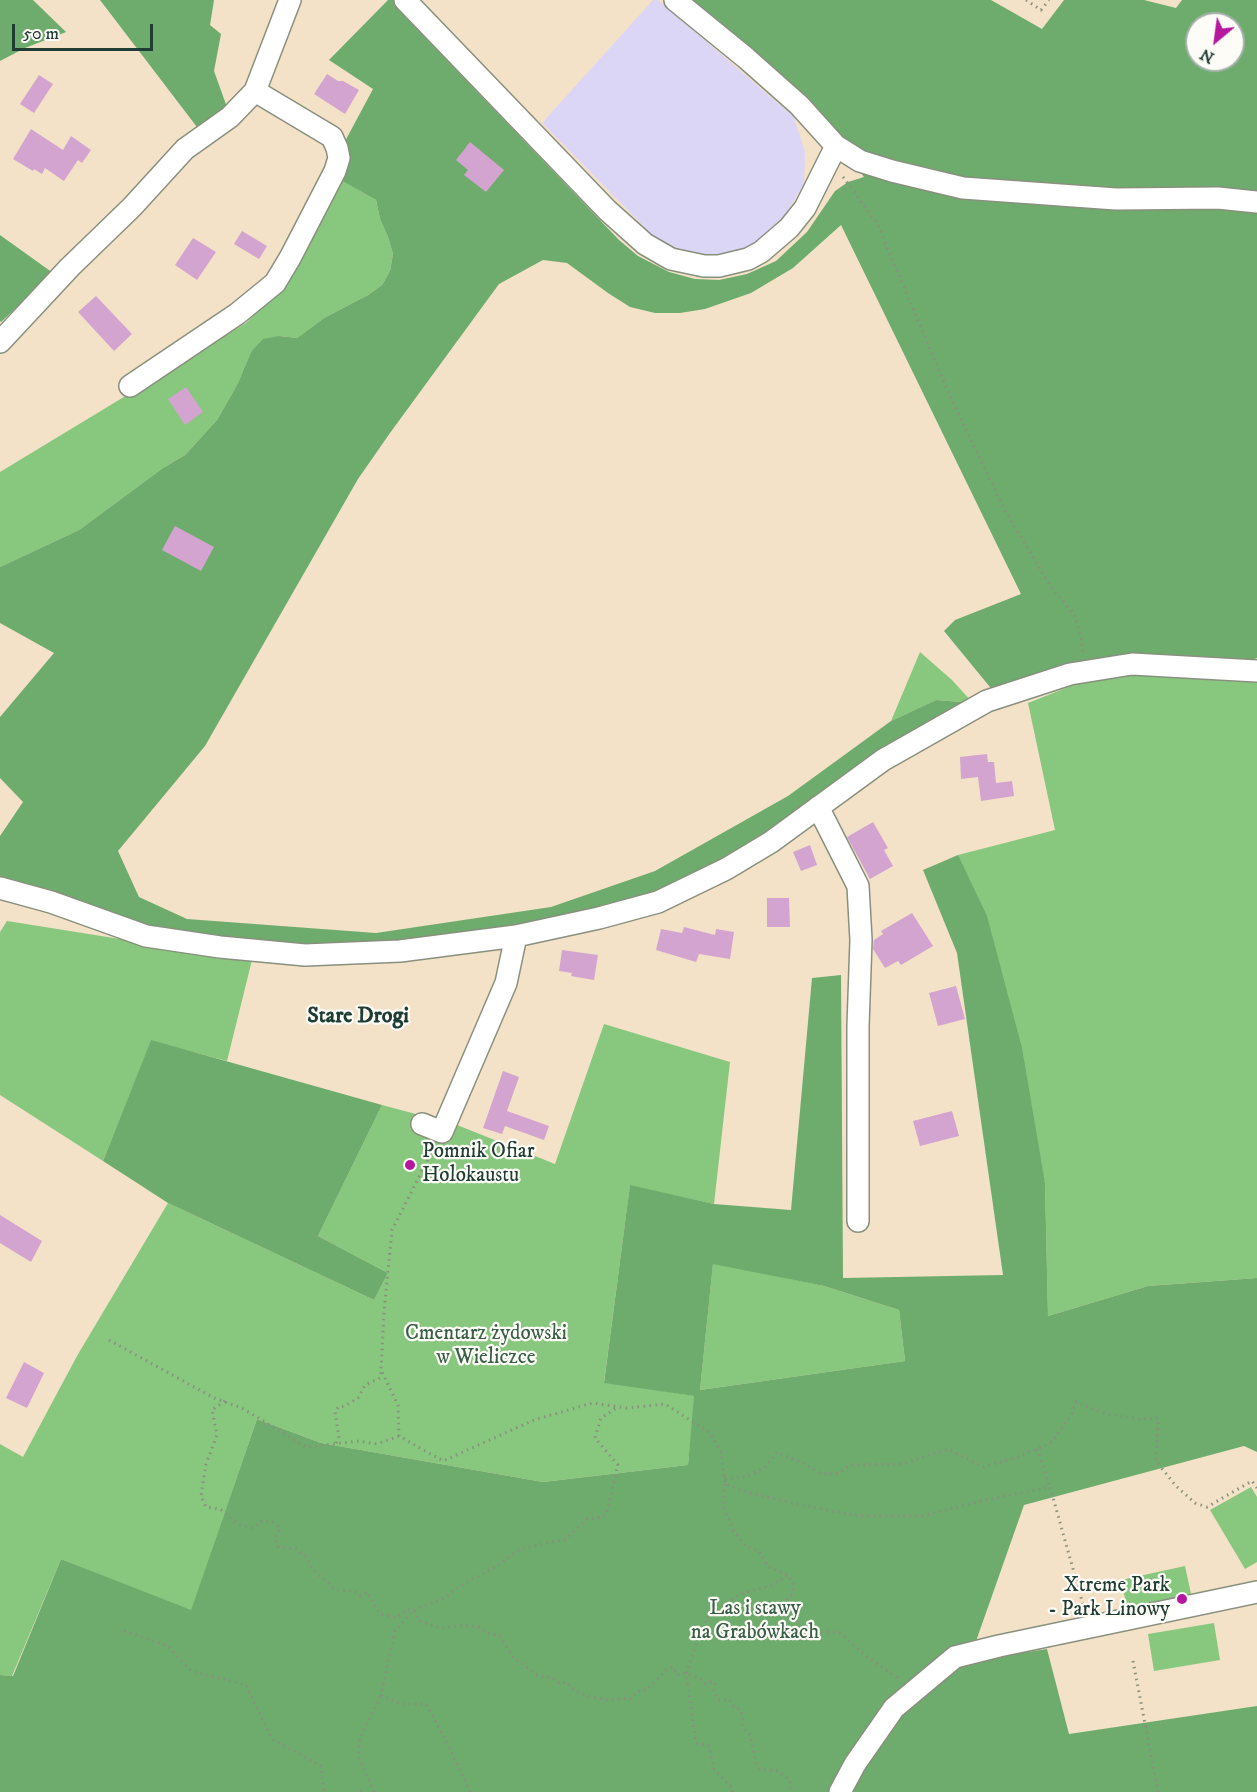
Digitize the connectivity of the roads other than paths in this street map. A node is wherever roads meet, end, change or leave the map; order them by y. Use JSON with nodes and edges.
{"nodes":[{"id":1,"x":290,"y":0,"type":"edge"},
{"id":2,"x":405,"y":0,"type":"edge"},
{"id":3,"x":675,"y":0,"type":"edge"},
{"id":4,"x":255,"y":91,"type":"junction"},
{"id":5,"x":833,"y":154,"type":"junction"},
{"id":6,"x":1257,"y":202,"type":"edge"},
{"id":7,"x":0,"y":342,"type":"edge"},
{"id":8,"x":130,"y":386,"type":"dead end"},
{"id":9,"x":1257,"y":671,"type":"edge"},
{"id":10,"x":818,"y":807,"type":"junction"},
{"id":11,"x":0,"y":888,"type":"edge"},
{"id":12,"x":516,"y":936,"type":"junction"},
{"id":13,"x":422,"y":1124,"type":"dead end"},
{"id":14,"x":858,"y":1221,"type":"dead end"},
{"id":15,"x":1257,"y":1592,"type":"edge"},
{"id":16,"x":840,"y":1792,"type":"edge"}],
"edges":[{"from":1,"to":4,"type":"street"},
{"from":2,"to":5,"type":"street"},
{"from":3,"to":5,"type":"street"},
{"from":4,"to":7,"type":"street"},
{"from":4,"to":8,"type":"street"},
{"from":5,"to":6,"type":"street"},
{"from":9,"to":10,"type":"street"},
{"from":10,"to":12,"type":"street"},
{"from":10,"to":14,"type":"street"},
{"from":11,"to":12,"type":"street"},
{"from":12,"to":13,"type":"street"},
{"from":15,"to":16,"type":"street"}]}
